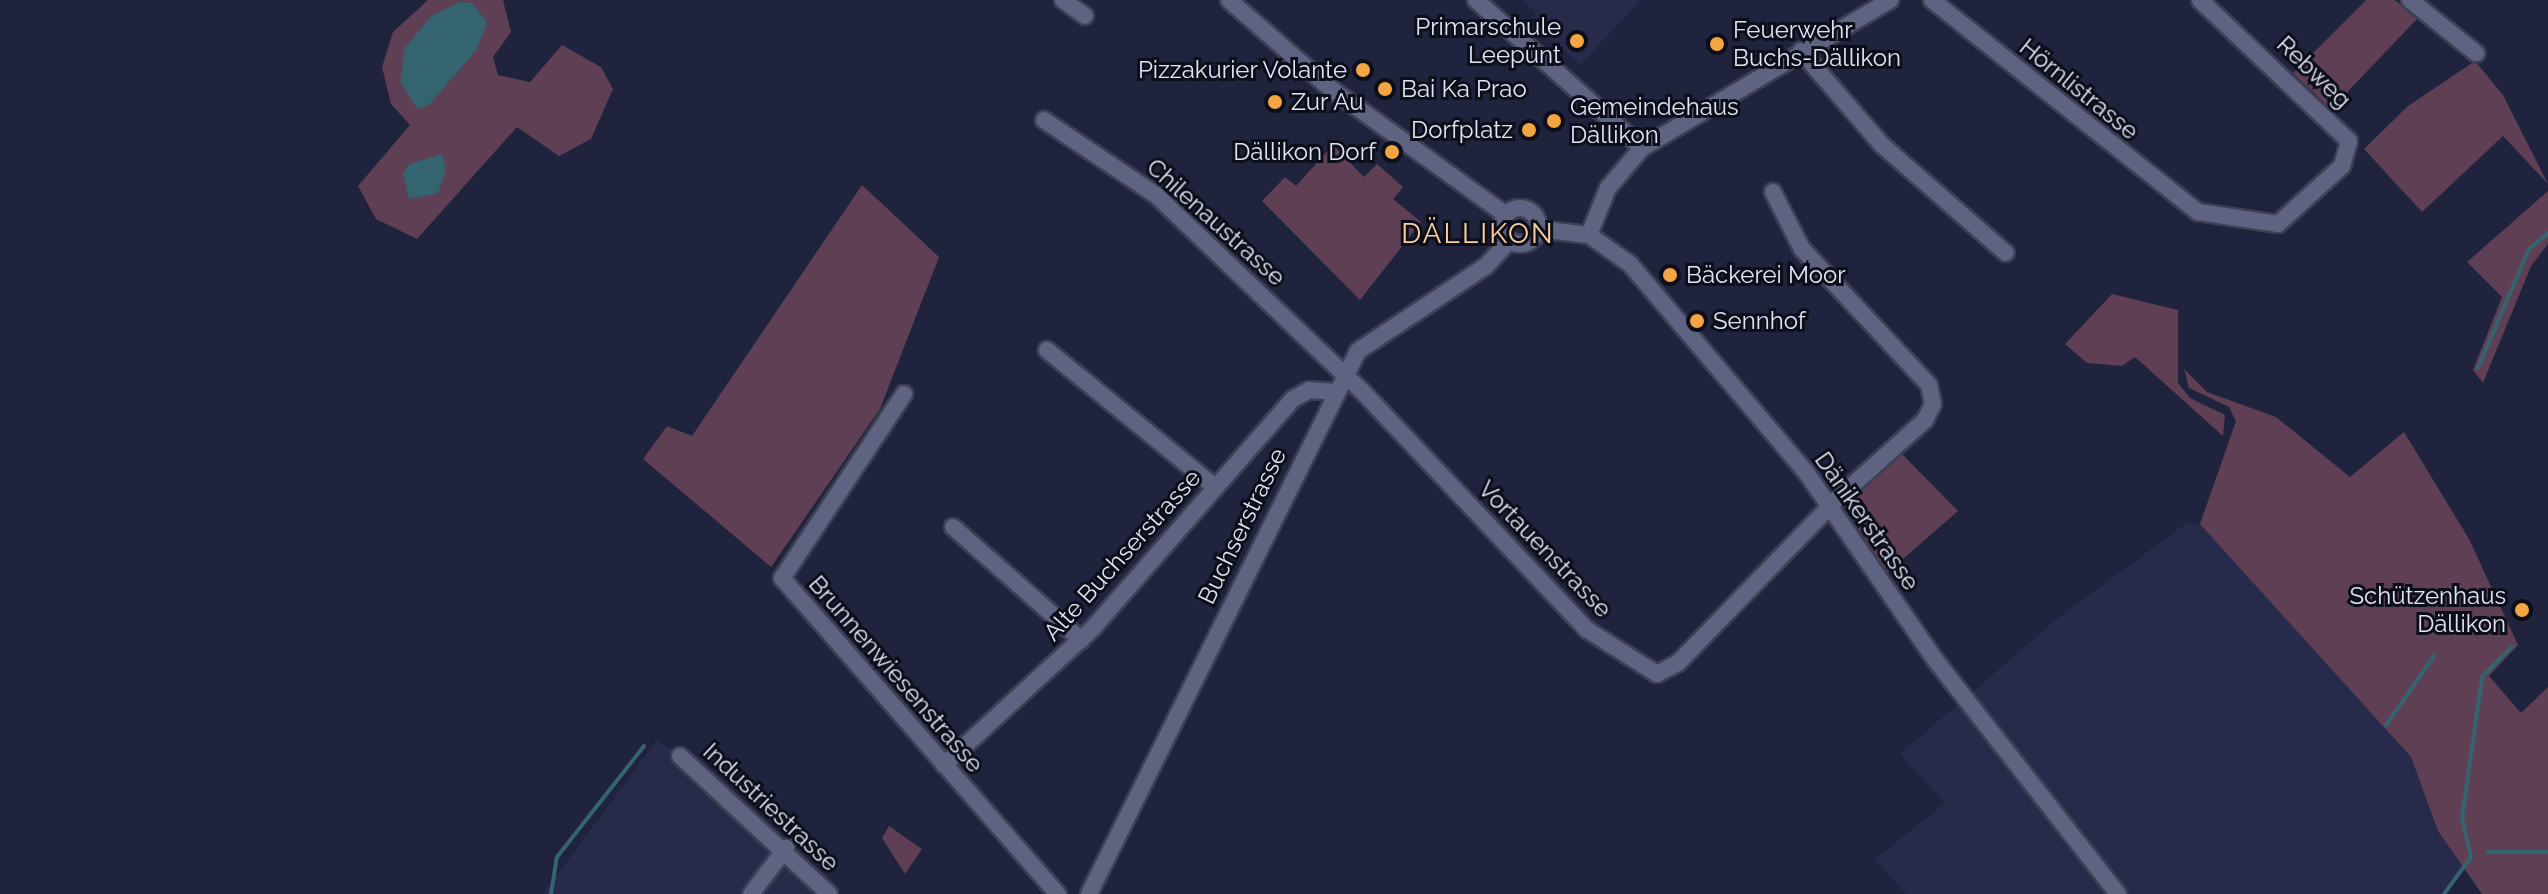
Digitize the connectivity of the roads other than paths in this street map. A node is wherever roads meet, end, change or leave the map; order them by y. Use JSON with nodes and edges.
{"nodes":[{"id":1,"x":1063,"y":0,"type":"edge"},
{"id":2,"x":1229,"y":0,"type":"edge"},
{"id":3,"x":1476,"y":0,"type":"edge"},
{"id":4,"x":1890,"y":0,"type":"edge"},
{"id":5,"x":1932,"y":0,"type":"edge"},
{"id":6,"x":2200,"y":0,"type":"edge"},
{"id":7,"x":2410,"y":0,"type":"edge"},
{"id":8,"x":1872,"y":4,"type":"edge"},
{"id":9,"x":1085,"y":16,"type":"dead end"},
{"id":10,"x":1801,"y":51,"type":"junction"},
{"id":11,"x":2476,"y":53,"type":"dead end"},
{"id":12,"x":1044,"y":120,"type":"dead end"},
{"id":13,"x":1642,"y":148,"type":"junction"},
{"id":14,"x":2351,"y":152,"type":"joint"},
{"id":15,"x":1773,"y":192,"type":"dead end"},
{"id":16,"x":1506,"y":215,"type":"junction"},
{"id":17,"x":1538,"y":229,"type":"junction"},
{"id":18,"x":1589,"y":235,"type":"junction"},
{"id":19,"x":1509,"y":241,"type":"junction"},
{"id":20,"x":2006,"y":253,"type":"dead end"},
{"id":21,"x":1047,"y":350,"type":"dead end"},
{"id":22,"x":1344,"y":373,"type":"junction"},
{"id":23,"x":1335,"y":392,"type":"junction"},
{"id":24,"x":904,"y":394,"type":"dead end"},
{"id":25,"x":1215,"y":487,"type":"junction"},
{"id":26,"x":1829,"y":508,"type":"junction"},
{"id":27,"x":953,"y":527,"type":"dead end"},
{"id":28,"x":1081,"y":640,"type":"junction"},
{"id":29,"x":680,"y":756,"type":"dead end"},
{"id":30,"x":944,"y":765,"type":"junction"},
{"id":31,"x":786,"y":848,"type":"junction"},
{"id":32,"x":751,"y":894,"type":"edge"},
{"id":33,"x":829,"y":894,"type":"edge"},
{"id":34,"x":1058,"y":894,"type":"edge"},
{"id":35,"x":1089,"y":894,"type":"edge"},
{"id":36,"x":2118,"y":894,"type":"edge"}],
"edges":[{"from":1,"to":9,"type":"street"},
{"from":2,"to":16,"type":"street"},
{"from":3,"to":13,"type":"street"},
{"from":4,"to":8,"type":"street"},
{"from":5,"to":14,"type":"street","name":"Hörnlistrasse"},
{"from":6,"to":14,"type":"street","name":"Rebweg"},
{"from":7,"to":11,"type":"street"},
{"from":8,"to":10,"type":"street"},
{"from":10,"to":13,"type":"street"},
{"from":10,"to":20,"type":"street"},
{"from":12,"to":22,"type":"street","name":"Chilenaustrasse"},
{"from":13,"to":18,"type":"street"},
{"from":15,"to":26,"type":"street"},
{"from":16,"to":17,"type":"street"},
{"from":16,"to":19,"type":"street"},
{"from":17,"to":18,"type":"street","name":"Dänikerstrasse"},
{"from":17,"to":19,"type":"street"},
{"from":18,"to":26,"type":"street","name":"Dänikerstrasse"},
{"from":19,"to":22,"type":"street","name":"Buchserstrasse"},
{"from":21,"to":25,"type":"street"},
{"from":22,"to":23,"type":"street","name":"Buchserstrasse"},
{"from":22,"to":26,"type":"street","name":"Vortauenstrasse"},
{"from":23,"to":25,"type":"street","name":"Alte Buchserstrasse"},
{"from":23,"to":35,"type":"street","name":"Buchserstrasse"},
{"from":24,"to":30,"type":"street","name":"Brunnenwiesenstrasse"},
{"from":25,"to":28,"type":"street","name":"Alte Buchserstrasse"},
{"from":26,"to":36,"type":"street","name":"Dänikerstrasse"},
{"from":27,"to":28,"type":"street"},
{"from":28,"to":30,"type":"street","name":"Alte Buchserstrasse"},
{"from":29,"to":31,"type":"street","name":"Industriestrasse"},
{"from":30,"to":34,"type":"street","name":"Brunnenwiesenstrasse"},
{"from":31,"to":32,"type":"street"},
{"from":31,"to":33,"type":"street","name":"Industriestrasse"}]}
